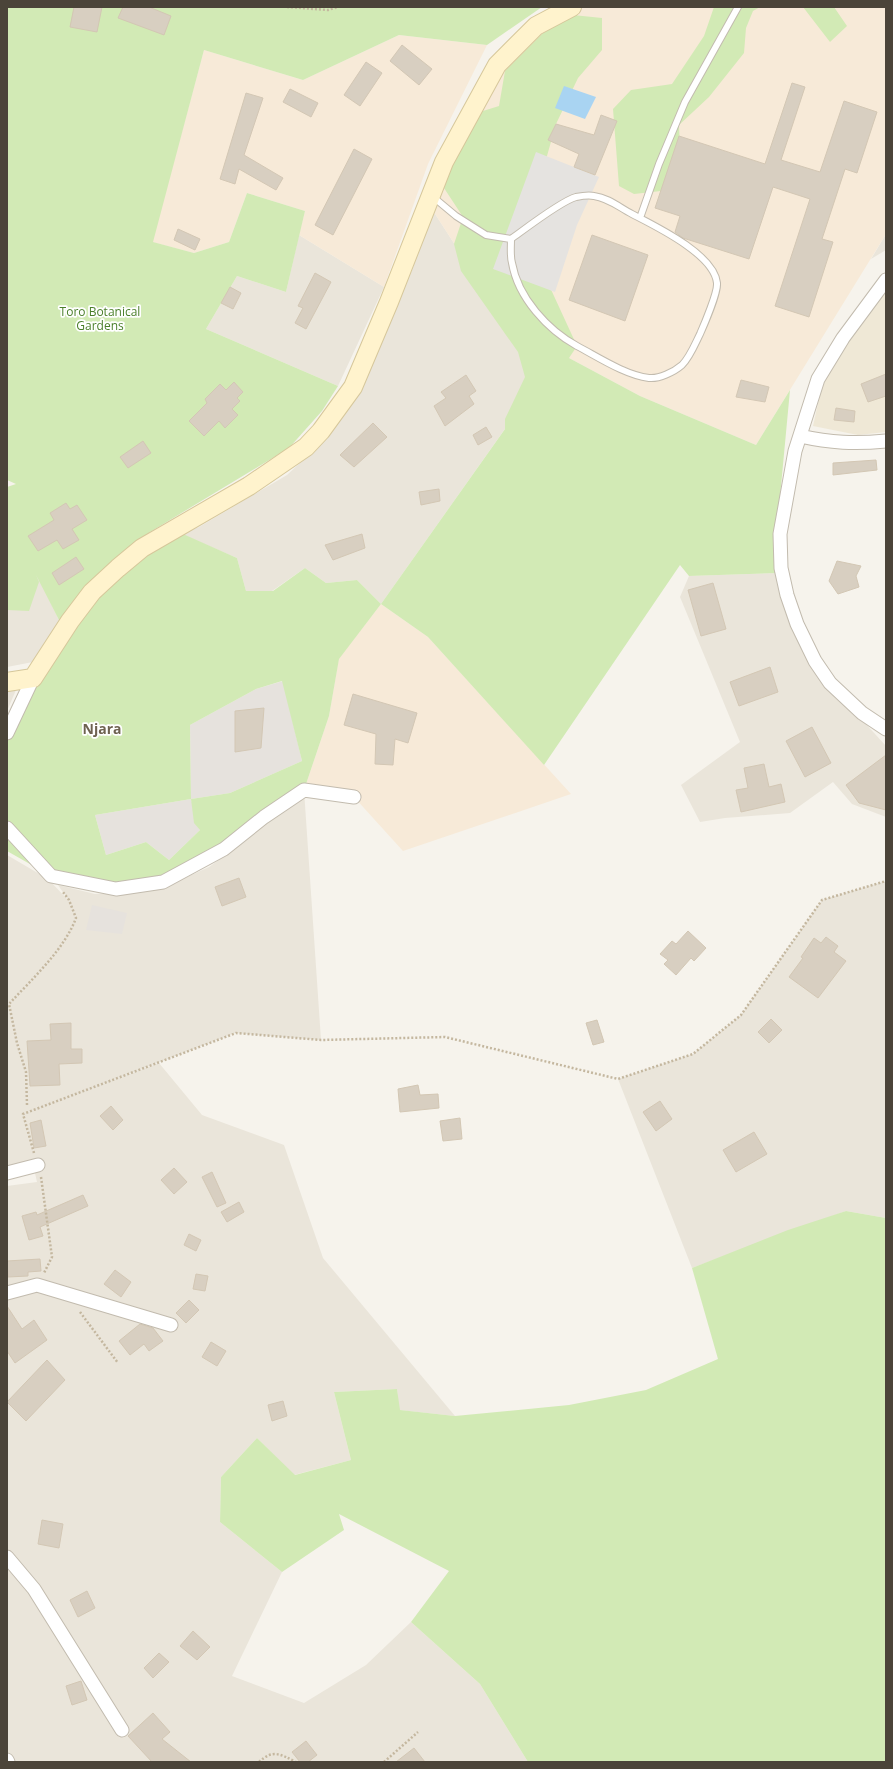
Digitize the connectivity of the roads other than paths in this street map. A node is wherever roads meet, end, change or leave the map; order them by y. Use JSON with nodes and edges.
{"nodes":[{"id":1,"x":572,"y":7,"type":"edge"},
{"id":2,"x":738,"y":7,"type":"edge"},
{"id":3,"x":431,"y":195,"type":"junction"},
{"id":4,"x":640,"y":218,"type":"junction"},
{"id":5,"x":511,"y":239,"type":"junction"},
{"id":6,"x":886,"y":280,"type":"edge"},
{"id":7,"x":800,"y":436,"type":"junction"},
{"id":8,"x":886,"y":441,"type":"edge"},
{"id":9,"x":33,"y":678,"type":"junction"},
{"id":10,"x":7,"y":682,"type":"edge"},
{"id":11,"x":886,"y":729,"type":"edge"},
{"id":12,"x":7,"y":733,"type":"edge"},
{"id":13,"x":354,"y":797,"type":"dead end"},
{"id":14,"x":7,"y":828,"type":"edge"},
{"id":15,"x":38,"y":1165,"type":"road end"},
{"id":16,"x":7,"y":1174,"type":"edge"},
{"id":17,"x":7,"y":1293,"type":"edge"},
{"id":18,"x":172,"y":1325,"type":"dead end"},
{"id":19,"x":7,"y":1557,"type":"edge"},
{"id":20,"x":122,"y":1730,"type":"dead end"}],
"edges":[{"from":1,"to":3,"type":"main road"},
{"from":2,"to":4,"type":"lane"},
{"from":3,"to":5,"type":"lane"},
{"from":3,"to":9,"type":"main road"},
{"from":4,"to":5,"type":"lane"},
{"from":4,"to":5,"type":"lane"},
{"from":6,"to":7,"type":"street"},
{"from":7,"to":8,"type":"street"},
{"from":7,"to":11,"type":"street"},
{"from":9,"to":10,"type":"main road"},
{"from":9,"to":12,"type":"street"},
{"from":13,"to":14,"type":"street"},
{"from":15,"to":16,"type":"street"},
{"from":17,"to":18,"type":"street"},
{"from":19,"to":20,"type":"street"}]}
